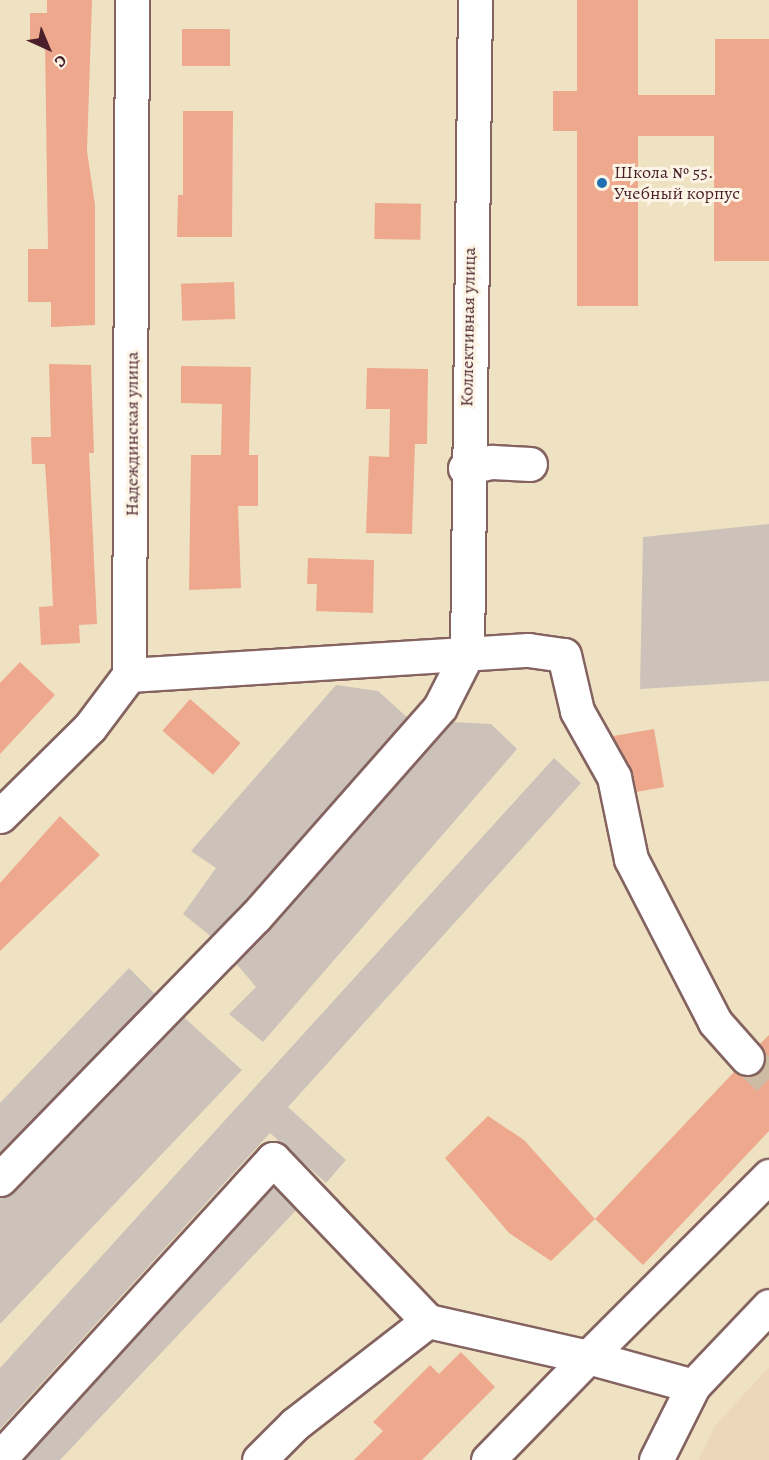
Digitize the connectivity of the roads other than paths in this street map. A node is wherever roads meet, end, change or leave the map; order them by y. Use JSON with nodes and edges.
{"nodes":[{"id":1,"x":132,"y":0,"type":"edge"},
{"id":2,"x":475,"y":0,"type":"edge"},
{"id":3,"x":530,"y":464,"type":"dead end"},
{"id":4,"x":465,"y":468,"type":"junction"},
{"id":5,"x":467,"y":654,"type":"junction"},
{"id":6,"x":129,"y":675,"type":"junction"},
{"id":7,"x":0,"y":816,"type":"edge"},
{"id":8,"x":747,"y":1058,"type":"tunnel mouth"},
{"id":9,"x":769,"y":1176,"type":"edge"},
{"id":10,"x":0,"y":1179,"type":"edge"},
{"id":11,"x":769,"y":1306,"type":"edge"},
{"id":12,"x":428,"y":1320,"type":"junction"},
{"id":13,"x":588,"y":1357,"type":"junction"},
{"id":14,"x":693,"y":1386,"type":"junction"},
{"id":15,"x":0,"y":1458,"type":"edge"},
{"id":16,"x":260,"y":1460,"type":"edge"},
{"id":17,"x":488,"y":1460,"type":"edge"},
{"id":18,"x":656,"y":1460,"type":"edge"}],
"edges":[{"from":1,"to":6,"type":"street","name":"Надеждинская улица"},
{"from":2,"to":4,"type":"street","name":"Коллективная улица"},
{"from":3,"to":4,"type":"street"},
{"from":4,"to":5,"type":"street","name":"Коллективная улица"},
{"from":5,"to":6,"type":"street"},
{"from":5,"to":8,"type":"street"},
{"from":5,"to":10,"type":"street"},
{"from":6,"to":7,"type":"street"},
{"from":9,"to":13,"type":"street"},
{"from":11,"to":14,"type":"street"},
{"from":12,"to":13,"type":"street"},
{"from":12,"to":15,"type":"street"},
{"from":12,"to":16,"type":"street"},
{"from":13,"to":14,"type":"street"},
{"from":13,"to":17,"type":"street"},
{"from":14,"to":18,"type":"street"}]}
